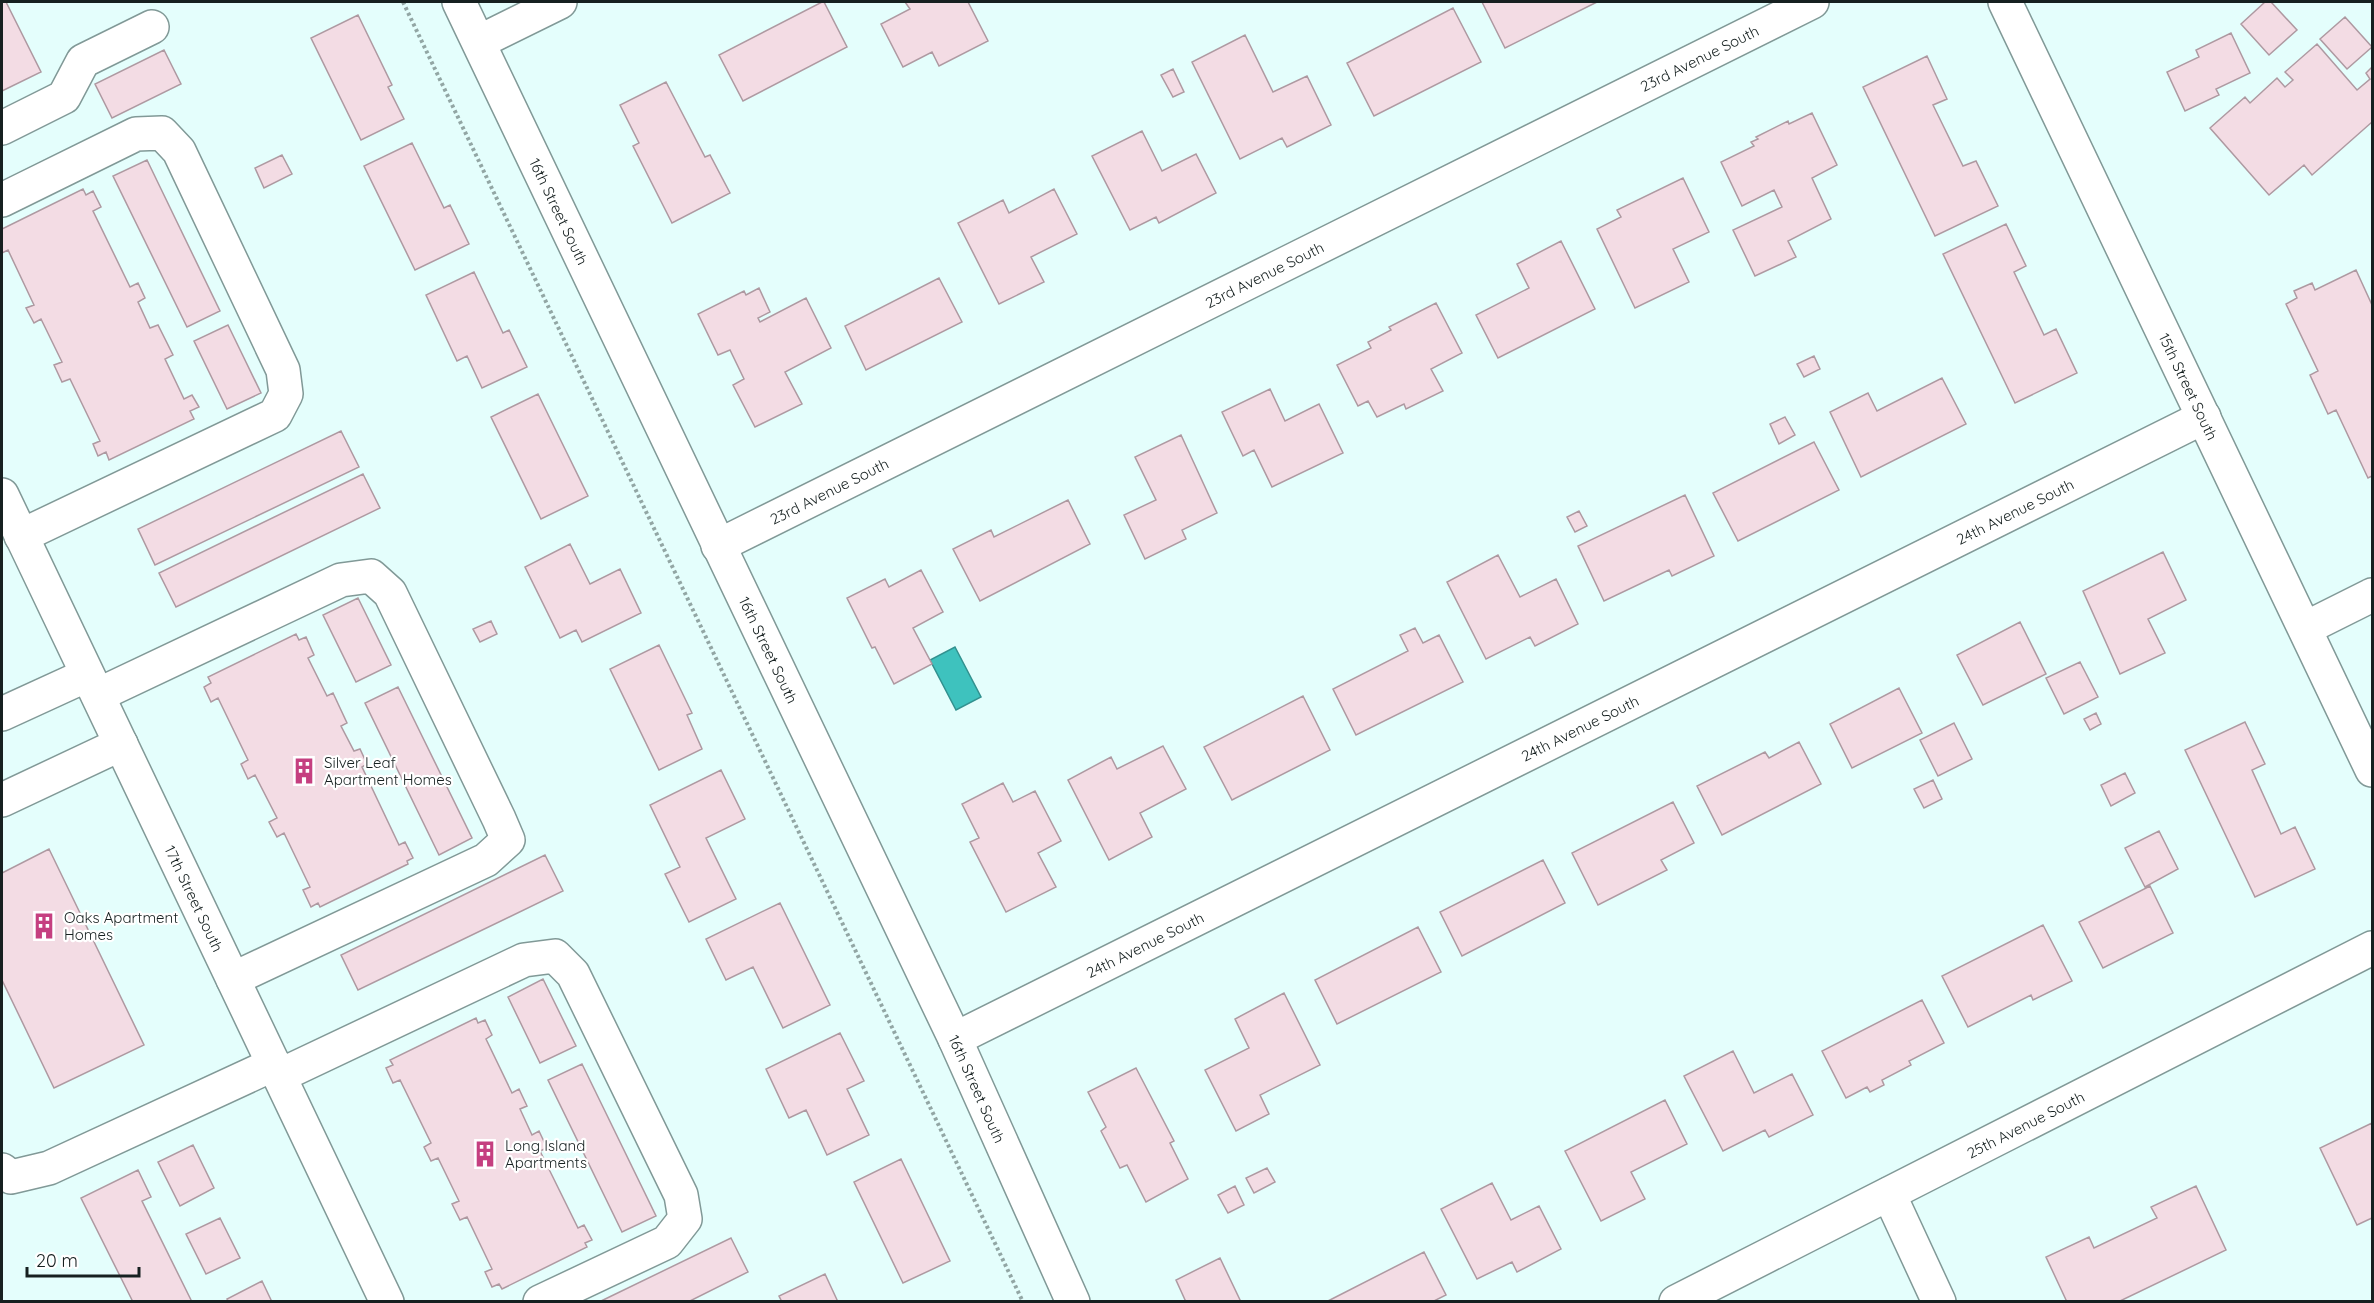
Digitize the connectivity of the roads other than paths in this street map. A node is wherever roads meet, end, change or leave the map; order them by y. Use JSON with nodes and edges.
{"nodes":[{"id":1,"x":459,"y":2,"type":"edge"},
{"id":2,"x":560,"y":2,"type":"edge"},
{"id":3,"x":1812,"y":2,"type":"edge"},
{"id":4,"x":2004,"y":2,"type":"edge"},
{"id":5,"x":152,"y":27,"type":"dead end"},
{"id":6,"x":478,"y":42,"type":"junction"},
{"id":7,"x":2,"y":128,"type":"edge"},
{"id":8,"x":2,"y":200,"type":"edge"},
{"id":9,"x":2204,"y":417,"type":"junction"},
{"id":10,"x":2,"y":495,"type":"edge"},
{"id":11,"x":21,"y":536,"type":"junction"},
{"id":12,"x":718,"y":546,"type":"junction"},
{"id":13,"x":2373,"y":595,"type":"edge"},
{"id":14,"x":2306,"y":628,"type":"junction"},
{"id":15,"x":93,"y":685,"type":"junction"},
{"id":16,"x":2,"y":714,"type":"edge"},
{"id":17,"x":121,"y":744,"type":"junction"},
{"id":18,"x":2373,"y":770,"type":"edge"},
{"id":19,"x":2,"y":800,"type":"edge"},
{"id":20,"x":2373,"y":948,"type":"edge"},
{"id":21,"x":233,"y":979,"type":"junction"},
{"id":22,"x":955,"y":1039,"type":"junction"},
{"id":23,"x":277,"y":1070,"type":"junction"},
{"id":24,"x":2,"y":1170,"type":"edge"},
{"id":25,"x":1889,"y":1194,"type":"junction"},
{"id":26,"x":387,"y":1302,"type":"edge"},
{"id":27,"x":540,"y":1302,"type":"edge"},
{"id":28,"x":1073,"y":1302,"type":"edge"},
{"id":29,"x":1676,"y":1302,"type":"edge"},
{"id":30,"x":1939,"y":1302,"type":"edge"}],
"edges":[{"from":1,"to":6,"type":"street","name":"16th Street South"},
{"from":2,"to":6,"type":"street"},
{"from":3,"to":12,"type":"street","name":"23rd Avenue South"},
{"from":4,"to":9,"type":"street","name":"15th Street South"},
{"from":5,"to":7,"type":"street"},
{"from":6,"to":12,"type":"street","name":"16th Street South"},
{"from":8,"to":11,"type":"street"},
{"from":9,"to":14,"type":"street","name":"15th Street South"},
{"from":9,"to":22,"type":"street","name":"24th Avenue South"},
{"from":10,"to":11,"type":"street","name":"17th Street South"},
{"from":11,"to":15,"type":"street","name":"17th Street South"},
{"from":12,"to":22,"type":"street","name":"16th Street South"},
{"from":13,"to":14,"type":"street"},
{"from":14,"to":18,"type":"street","name":"15th Street South"},
{"from":15,"to":16,"type":"street"},
{"from":15,"to":17,"type":"street","name":"17th Street South"},
{"from":15,"to":21,"type":"street"},
{"from":17,"to":19,"type":"street"},
{"from":17,"to":21,"type":"street","name":"17th Street South"},
{"from":20,"to":25,"type":"street","name":"25th Avenue South"},
{"from":21,"to":23,"type":"street","name":"17th Street South"},
{"from":22,"to":28,"type":"street","name":"16th Street South"},
{"from":23,"to":24,"type":"street"},
{"from":23,"to":26,"type":"street","name":"17th Street South"},
{"from":23,"to":27,"type":"street"},
{"from":25,"to":29,"type":"street","name":"25th Avenue South"},
{"from":25,"to":30,"type":"street"}]}
